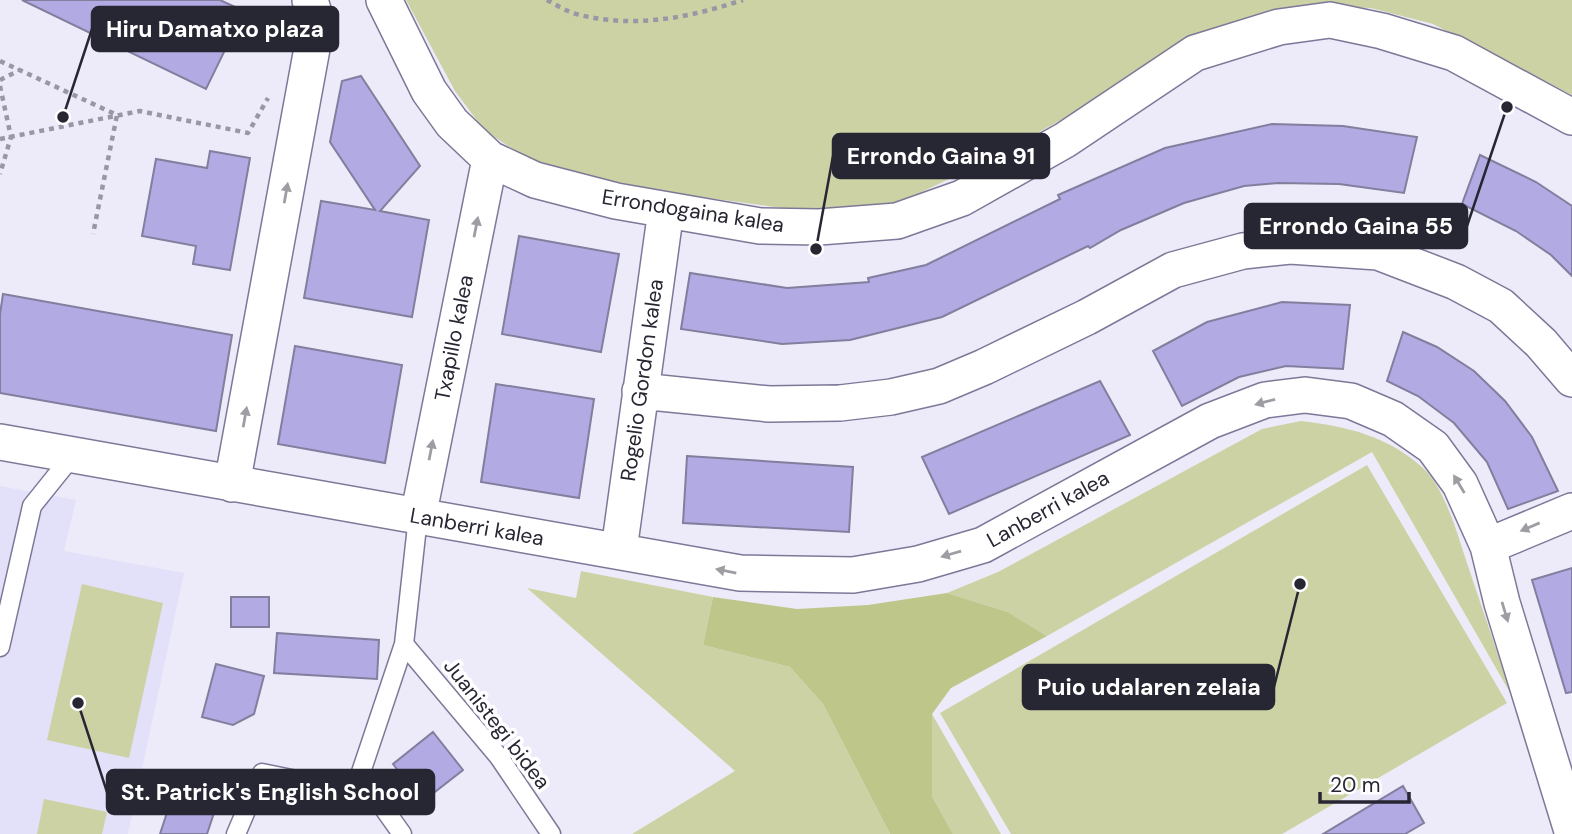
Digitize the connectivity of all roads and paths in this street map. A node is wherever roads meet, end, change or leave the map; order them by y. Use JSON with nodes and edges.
{"nodes":[{"id":1,"x":310,"y":0,"type":"edge"},
{"id":2,"x":384,"y":0,"type":"edge"},
{"id":3,"x":547,"y":0,"type":"edge"},
{"id":4,"x":743,"y":0,"type":"edge"},
{"id":5,"x":0,"y":61,"type":"edge"},
{"id":6,"x":20,"y":71,"type":"junction"},
{"id":7,"x":0,"y":80,"type":"edge"},
{"id":8,"x":0,"y":86,"type":"edge"},
{"id":9,"x":117,"y":115,"type":"junction"},
{"id":10,"x":1572,"y":117,"type":"edge"},
{"id":11,"x":248,"y":133,"type":"dead end"},
{"id":12,"x":11,"y":137,"type":"junction"},
{"id":13,"x":0,"y":139,"type":"edge"},
{"id":14,"x":490,"y":159,"type":"junction"},
{"id":15,"x":0,"y":174,"type":"edge"},
{"id":16,"x":666,"y":210,"type":"junction"},
{"id":17,"x":93,"y":234,"type":"dead end"},
{"id":18,"x":1572,"y":379,"type":"edge"},
{"id":19,"x":640,"y":391,"type":"junction"},
{"id":20,"x":0,"y":442,"type":"edge"},
{"id":21,"x":73,"y":455,"type":"junction"},
{"id":22,"x":232,"y":484,"type":"junction"},
{"id":23,"x":1572,"y":510,"type":"edge"},
{"id":24,"x":418,"y":517,"type":"junction"},
{"id":25,"x":1488,"y":546,"type":"junction"},
{"id":26,"x":618,"y":550,"type":"junction"},
{"id":27,"x":404,"y":644,"type":"junction"},
{"id":28,"x":0,"y":647,"type":"edge"},
{"id":29,"x":355,"y":790,"type":"junction"},
{"id":30,"x":1572,"y":831,"type":"edge"},
{"id":31,"x":236,"y":834,"type":"edge"},
{"id":32,"x":402,"y":834,"type":"edge"},
{"id":33,"x":551,"y":834,"type":"edge"}],
"edges":[{"from":22,"to":1,"type":"street","one_way":true},
{"from":2,"to":14,"type":"street","name":"Errondogaina kalea"},
{"from":3,"to":4,"type":"path"},
{"from":5,"to":6,"type":"path"},
{"from":6,"to":7,"type":"path"},
{"from":6,"to":9,"type":"path"},
{"from":8,"to":12,"type":"path"},
{"from":9,"to":11,"type":"path"},
{"from":9,"to":12,"type":"path"},
{"from":9,"to":17,"type":"path"},
{"from":10,"to":16,"type":"street","name":"Errondogaina kalea"},
{"from":12,"to":13,"type":"path"},
{"from":12,"to":15,"type":"path"},
{"from":14,"to":16,"type":"street","name":"Errondogaina kalea"},
{"from":24,"to":14,"type":"street","name":"Txapillo kalea","one_way":true},
{"from":16,"to":19,"type":"street","name":"Rogelio Gordon kalea"},
{"from":18,"to":19,"type":"street"},
{"from":19,"to":26,"type":"street","name":"Rogelio Gordon kalea"},
{"from":20,"to":21,"type":"street","name":"Lanberri kalea"},
{"from":21,"to":22,"type":"street","name":"Lanberri kalea"},
{"from":21,"to":28,"type":"lane"},
{"from":22,"to":24,"type":"street","name":"Lanberri kalea"},
{"from":23,"to":25,"type":"street","one_way":true},
{"from":24,"to":26,"type":"street","name":"Lanberri kalea"},
{"from":24,"to":27,"type":"lane"},
{"from":25,"to":26,"type":"street","name":"Lanberri kalea","one_way":true},
{"from":25,"to":30,"type":"street","name":"Lanberri kalea","one_way":true},
{"from":27,"to":29,"type":"lane"},
{"from":27,"to":33,"type":"lane","name":"Juanistegi bidea"},
{"from":29,"to":31,"type":"lane"},
{"from":29,"to":32,"type":"lane"}]}
